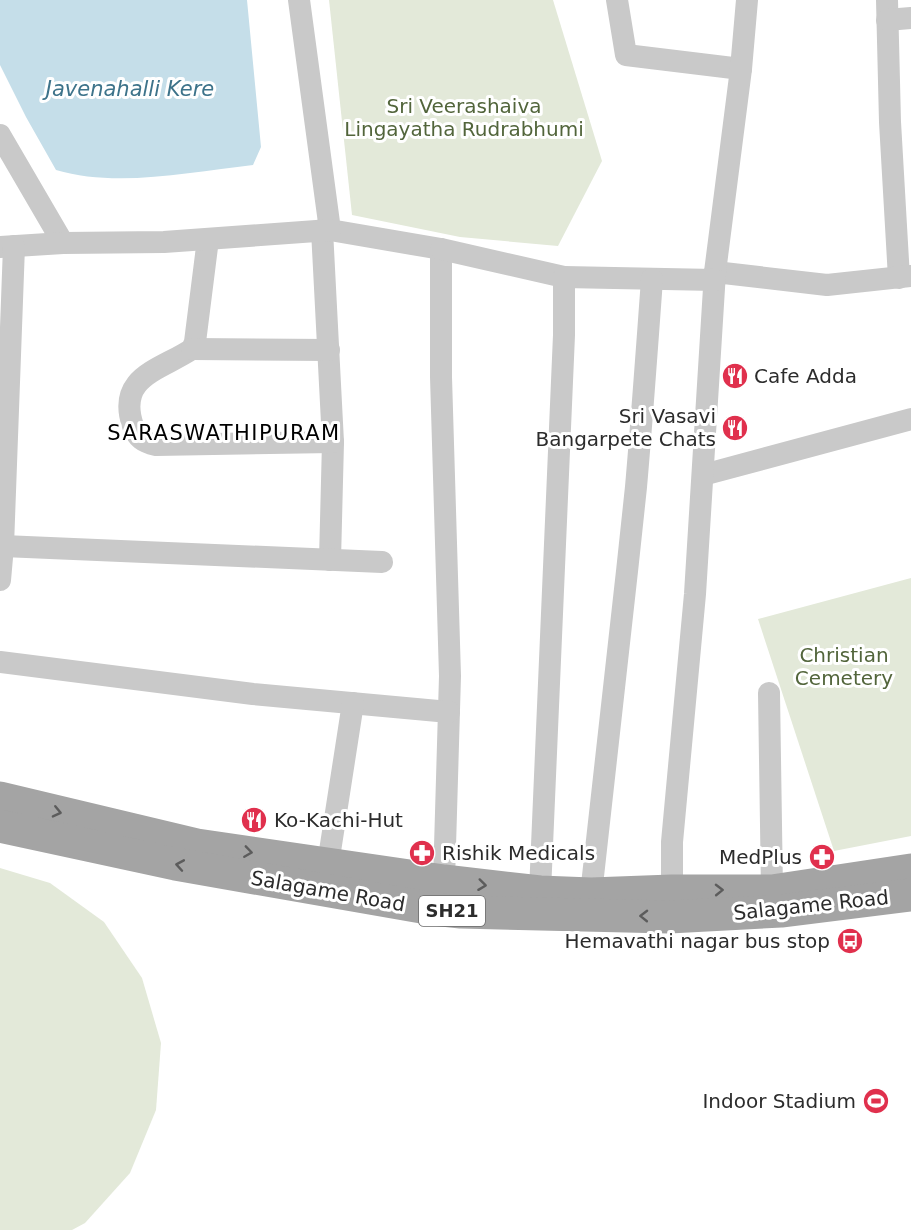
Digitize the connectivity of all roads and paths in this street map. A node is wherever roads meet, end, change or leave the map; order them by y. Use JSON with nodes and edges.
{"nodes":[{"id":1,"x":299,"y":0,"type":"edge"},
{"id":2,"x":617,"y":0,"type":"edge"},
{"id":3,"x":747,"y":0,"type":"edge"},
{"id":4,"x":887,"y":10,"type":"edge"},
{"id":5,"x":911,"y":18,"type":"edge"},
{"id":6,"x":741,"y":69,"type":"junction"},
{"id":7,"x":0,"y":135,"type":"edge"},
{"id":8,"x":326,"y":230,"type":"junction"},
{"id":9,"x":208,"y":239,"type":"junction"},
{"id":10,"x":63,"y":243,"type":"junction"},
{"id":11,"x":7,"y":246,"type":"edge"},
{"id":12,"x":441,"y":249,"type":"junction"},
{"id":13,"x":715,"y":276,"type":"junction"},
{"id":14,"x":564,"y":277,"type":"junction"},
{"id":15,"x":905,"y":277,"type":"edge"},
{"id":16,"x":652,"y":279,"type":"junction"},
{"id":17,"x":192,"y":349,"type":"junction"},
{"id":18,"x":329,"y":350,"type":"junction"},
{"id":19,"x":911,"y":419,"type":"edge"},
{"id":20,"x":333,"y":442,"type":"junction"},
{"id":21,"x":703,"y":476,"type":"junction"},
{"id":22,"x":3,"y":546,"type":"junction"},
{"id":23,"x":330,"y":560,"type":"junction"},
{"id":24,"x":382,"y":562,"type":"dead end"},
{"id":25,"x":0,"y":580,"type":"edge"},
{"id":26,"x":0,"y":662,"type":"edge"},
{"id":27,"x":769,"y":693,"type":"dead end"},
{"id":28,"x":353,"y":703,"type":"junction"},
{"id":29,"x":449,"y":712,"type":"junction"},
{"id":30,"x":0,"y":798,"type":"edge"},
{"id":31,"x":0,"y":826,"type":"edge"},
{"id":32,"x":328,"y":864,"type":"junction"},
{"id":33,"x":911,"y":870,"type":"edge"},
{"id":34,"x":444,"y":881,"type":"junction"},
{"id":35,"x":672,"y":891,"type":"junction"},
{"id":36,"x":772,"y":891,"type":"junction"},
{"id":37,"x":540,"y":892,"type":"junction"},
{"id":38,"x":591,"y":894,"type":"junction"},
{"id":39,"x":911,"y":895,"type":"edge"}],
"edges":[{"from":1,"to":8,"type":"street"},
{"from":2,"to":6,"type":"street"},
{"from":3,"to":6,"type":"street"},
{"from":4,"to":5,"type":"street"},
{"from":4,"to":15,"type":"street"},
{"from":6,"to":13,"type":"street"},
{"from":7,"to":10,"type":"street"},
{"from":8,"to":9,"type":"street"},
{"from":8,"to":12,"type":"street"},
{"from":8,"to":18,"type":"street"},
{"from":9,"to":10,"type":"street"},
{"from":9,"to":17,"type":"street"},
{"from":10,"to":11,"type":"street"},
{"from":11,"to":22,"type":"street"},
{"from":12,"to":14,"type":"street"},
{"from":12,"to":29,"type":"street"},
{"from":13,"to":15,"type":"street"},
{"from":13,"to":16,"type":"street"},
{"from":13,"to":21,"type":"street"},
{"from":14,"to":16,"type":"street"},
{"from":14,"to":37,"type":"street"},
{"from":16,"to":38,"type":"street"},
{"from":17,"to":18,"type":"street"},
{"from":17,"to":20,"type":"street"},
{"from":18,"to":20,"type":"street"},
{"from":19,"to":21,"type":"street"},
{"from":20,"to":23,"type":"street"},
{"from":21,"to":35,"type":"street"},
{"from":22,"to":23,"type":"street"},
{"from":22,"to":25,"type":"street"},
{"from":23,"to":24,"type":"street"},
{"from":26,"to":28,"type":"street"},
{"from":27,"to":36,"type":"street"},
{"from":28,"to":29,"type":"street"},
{"from":28,"to":32,"type":"street"},
{"from":29,"to":34,"type":"street"},
{"from":30,"to":32,"type":"main road","one_way":true},
{"from":39,"to":31,"type":"main road","name":"Salagame Road","number":"SH21","one_way":true},
{"from":32,"to":34,"type":"main road"},
{"from":33,"to":36,"type":"main road"},
{"from":34,"to":37,"type":"main road","one_way":true},
{"from":35,"to":36,"type":"main road","one_way":true},
{"from":35,"to":38,"type":"main road"},
{"from":37,"to":38,"type":"main road"}]}
